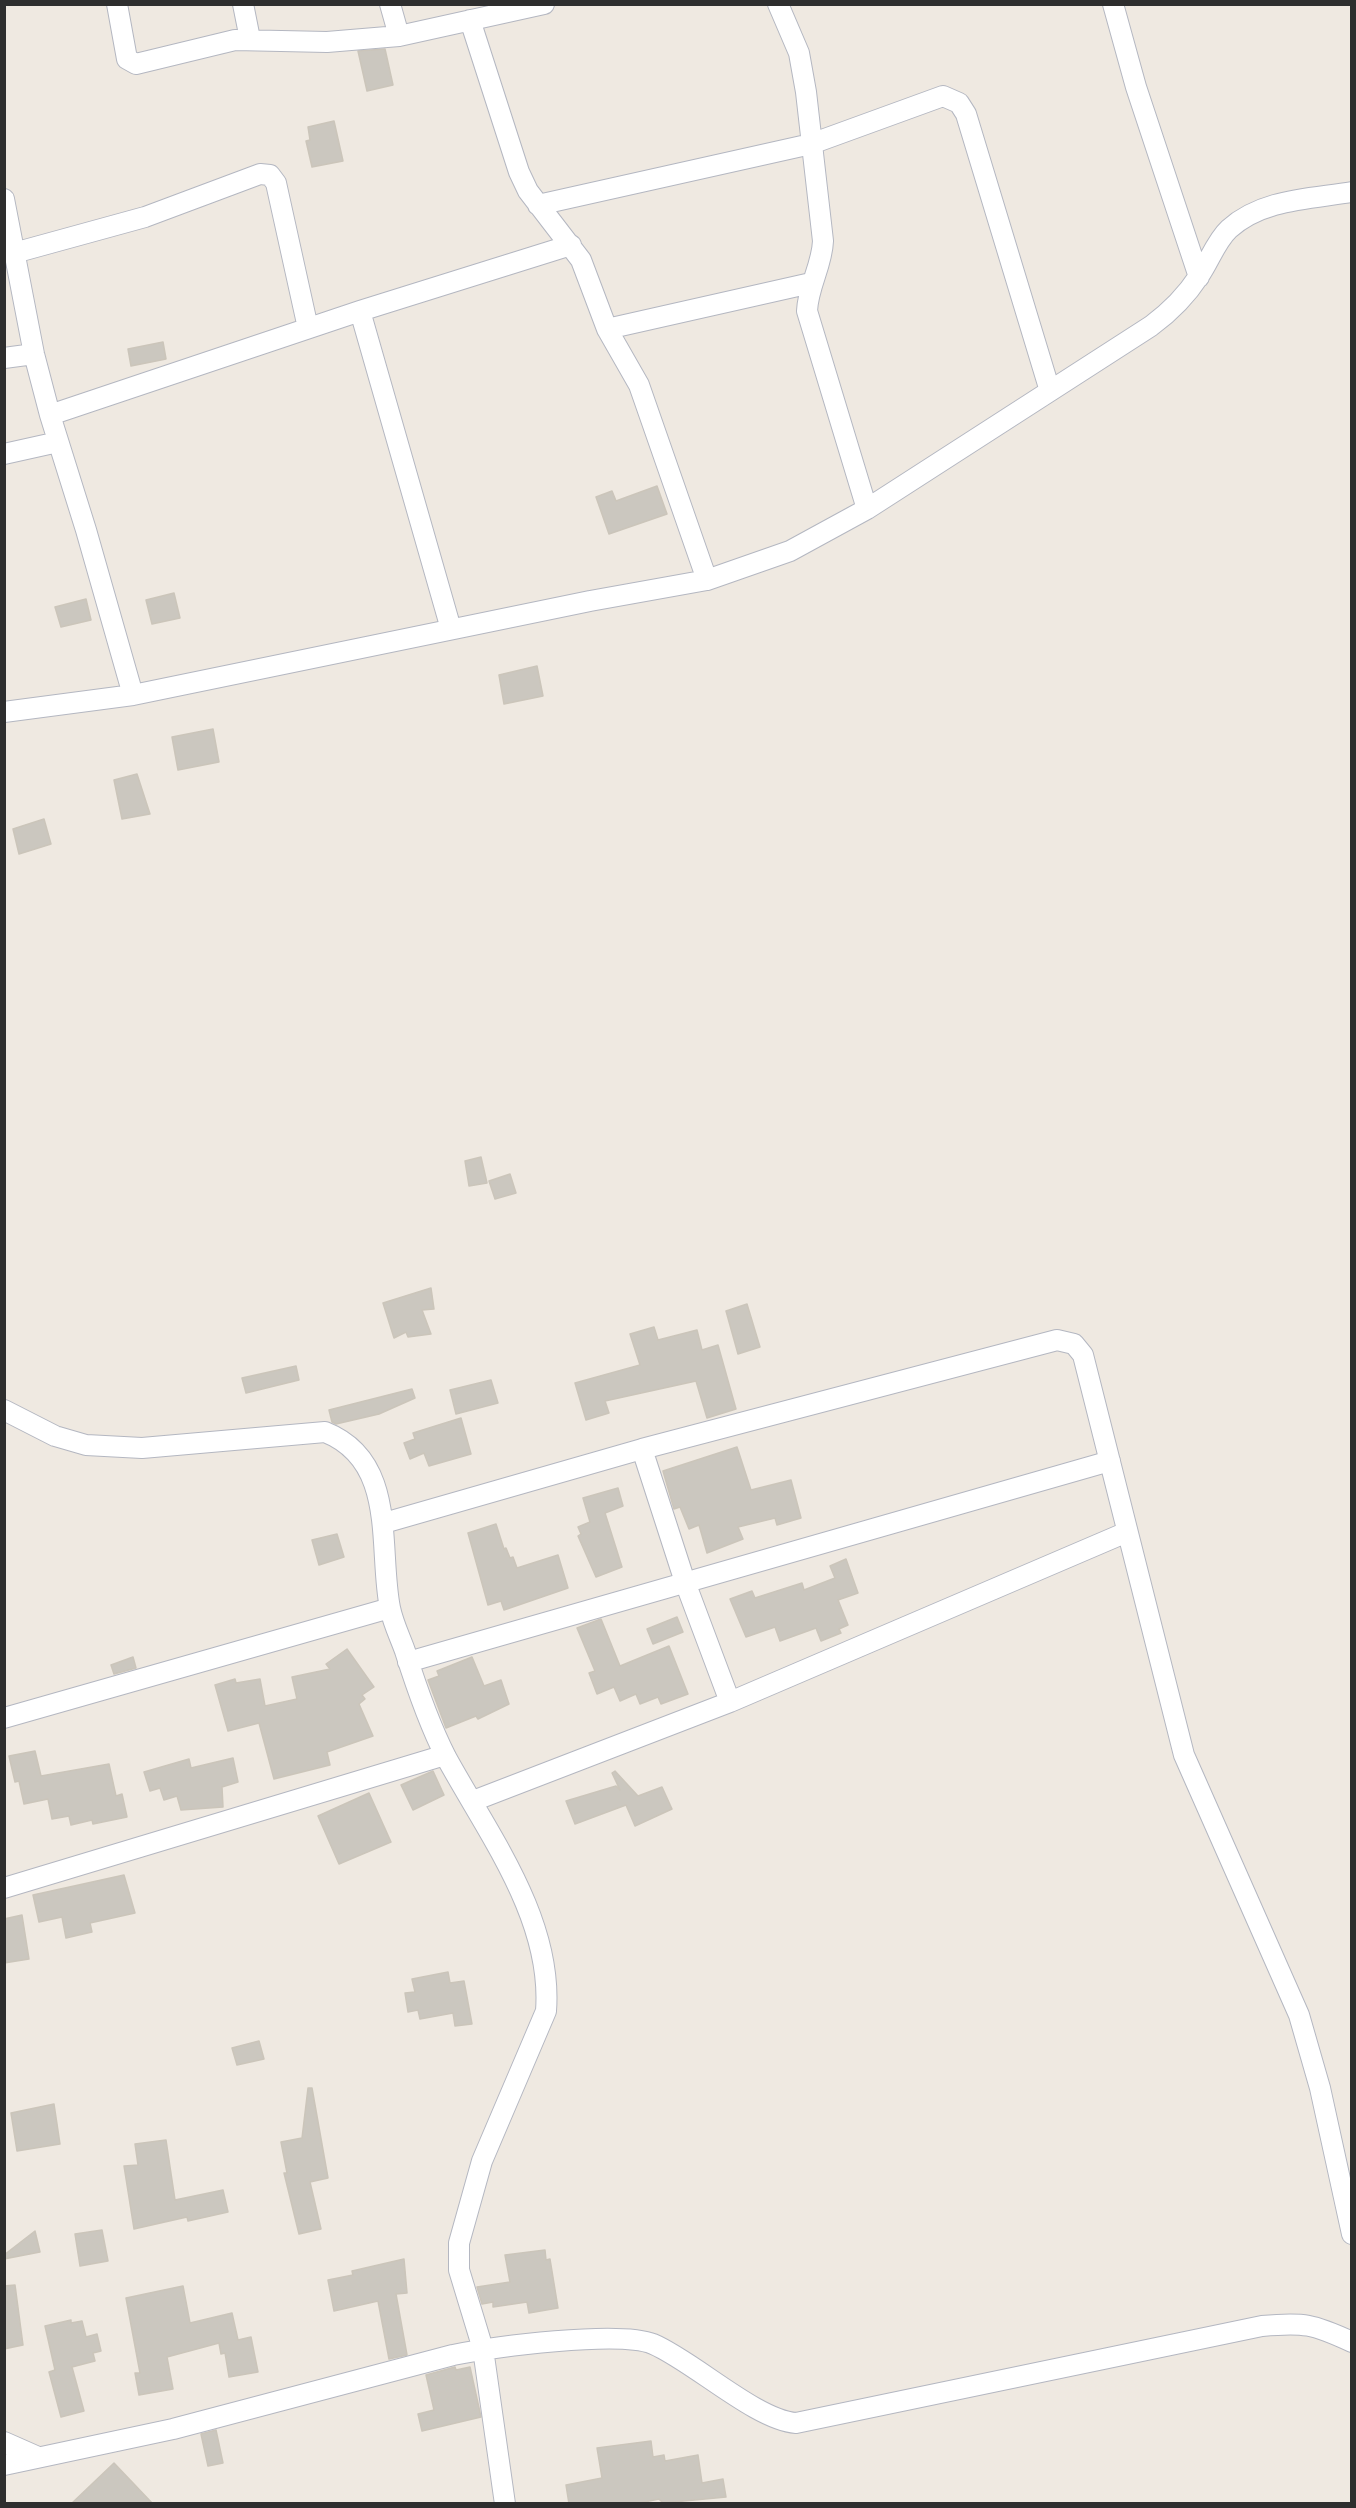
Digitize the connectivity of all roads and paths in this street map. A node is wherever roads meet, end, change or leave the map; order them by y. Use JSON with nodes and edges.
{"nodes":[{"id":1,"x":117,"y":4,"type":"edge"},
{"id":2,"x":243,"y":4,"type":"edge"},
{"id":3,"x":390,"y":4,"type":"edge"},
{"id":4,"x":544,"y":4,"type":"edge"},
{"id":5,"x":778,"y":4,"type":"edge"},
{"id":6,"x":1113,"y":4,"type":"edge"},
{"id":7,"x":470,"y":20,"type":"junction"},
{"id":8,"x":399,"y":36,"type":"junction"},
{"id":9,"x":250,"y":39,"type":"junction"},
{"id":10,"x":811,"y":144,"type":"junction"},
{"id":11,"x":1352,"y":192,"type":"edge"},
{"id":12,"x":538,"y":205,"type":"junction"},
{"id":13,"x":6,"y":211,"type":"edge"},
{"id":14,"x":572,"y":245,"type":"junction"},
{"id":15,"x":14,"y":254,"type":"junction"},
{"id":16,"x":1199,"y":277,"type":"junction"},
{"id":17,"x":811,"y":283,"type":"junction"},
{"id":18,"x":360,"y":311,"type":"junction"},
{"id":19,"x":308,"y":328,"type":"junction"},
{"id":20,"x":607,"y":329,"type":"junction"},
{"id":21,"x":34,"y":354,"type":"junction"},
{"id":22,"x":4,"y":358,"type":"edge"},
{"id":23,"x":1050,"y":391,"type":"junction"},
{"id":24,"x":50,"y":415,"type":"junction"},
{"id":25,"x":58,"y":442,"type":"junction"},
{"id":26,"x":4,"y":454,"type":"edge"},
{"id":27,"x":867,"y":509,"type":"junction"},
{"id":28,"x":707,"y":580,"type":"junction"},
{"id":29,"x":451,"y":629,"type":"junction"},
{"id":30,"x":133,"y":695,"type":"junction"},
{"id":31,"x":4,"y":712,"type":"edge"},
{"id":32,"x":4,"y":1410,"type":"edge"},
{"id":33,"x":642,"y":1449,"type":"junction"},
{"id":34,"x":1110,"y":1461,"type":"junction"},
{"id":35,"x":384,"y":1523,"type":"junction"},
{"id":36,"x":1127,"y":1532,"type":"junction"},
{"id":37,"x":685,"y":1582,"type":"junction"},
{"id":38,"x":390,"y":1608,"type":"junction"},
{"id":39,"x":408,"y":1662,"type":"junction"},
{"id":40,"x":730,"y":1702,"type":"junction"},
{"id":41,"x":4,"y":1718,"type":"edge"},
{"id":42,"x":446,"y":1755,"type":"junction"},
{"id":43,"x":473,"y":1801,"type":"junction"},
{"id":44,"x":4,"y":1888,"type":"edge"},
{"id":45,"x":1352,"y":2234,"type":"edge"},
{"id":46,"x":1352,"y":2342,"type":"edge"},
{"id":47,"x":483,"y":2349,"type":"junction"},
{"id":48,"x":4,"y":2442,"type":"edge"},
{"id":49,"x":38,"y":2457,"type":"junction"},
{"id":50,"x":4,"y":2465,"type":"edge"},
{"id":51,"x":505,"y":2504,"type":"edge"}],
"edges":[{"from":1,"to":9,"type":"street"},
{"from":2,"to":9,"type":"street"},
{"from":3,"to":8,"type":"street"},
{"from":4,"to":7,"type":"street"},
{"from":5,"to":10,"type":"street"},
{"from":6,"to":16,"type":"street"},
{"from":7,"to":8,"type":"street"},
{"from":7,"to":12,"type":"street"},
{"from":8,"to":9,"type":"street"},
{"from":10,"to":12,"type":"street"},
{"from":10,"to":17,"type":"street"},
{"from":10,"to":23,"type":"street"},
{"from":11,"to":16,"type":"street"},
{"from":12,"to":14,"type":"street"},
{"from":13,"to":15,"type":"street"},
{"from":14,"to":18,"type":"street"},
{"from":14,"to":20,"type":"street"},
{"from":15,"to":19,"type":"street"},
{"from":15,"to":21,"type":"street"},
{"from":16,"to":23,"type":"street"},
{"from":17,"to":20,"type":"street"},
{"from":17,"to":27,"type":"street"},
{"from":18,"to":19,"type":"street"},
{"from":18,"to":29,"type":"street"},
{"from":19,"to":24,"type":"street"},
{"from":20,"to":28,"type":"street"},
{"from":21,"to":22,"type":"street"},
{"from":21,"to":24,"type":"street"},
{"from":23,"to":27,"type":"street"},
{"from":24,"to":25,"type":"street"},
{"from":25,"to":26,"type":"street"},
{"from":25,"to":30,"type":"street"},
{"from":27,"to":28,"type":"street"},
{"from":28,"to":29,"type":"street"},
{"from":29,"to":30,"type":"street"},
{"from":30,"to":31,"type":"street"},
{"from":32,"to":35,"type":"street"},
{"from":33,"to":34,"type":"street"},
{"from":33,"to":35,"type":"street"},
{"from":33,"to":37,"type":"street"},
{"from":34,"to":36,"type":"street"},
{"from":34,"to":37,"type":"street"},
{"from":35,"to":38,"type":"street"},
{"from":36,"to":40,"type":"street"},
{"from":36,"to":45,"type":"street"},
{"from":37,"to":39,"type":"street"},
{"from":37,"to":40,"type":"street"},
{"from":38,"to":39,"type":"street"},
{"from":38,"to":41,"type":"street"},
{"from":39,"to":42,"type":"street"},
{"from":40,"to":43,"type":"street"},
{"from":42,"to":43,"type":"street"},
{"from":42,"to":44,"type":"street"},
{"from":43,"to":47,"type":"street"},
{"from":46,"to":47,"type":"street"},
{"from":47,"to":49,"type":"street"},
{"from":47,"to":51,"type":"street"},
{"from":48,"to":49,"type":"street"},
{"from":49,"to":50,"type":"street"}]}
